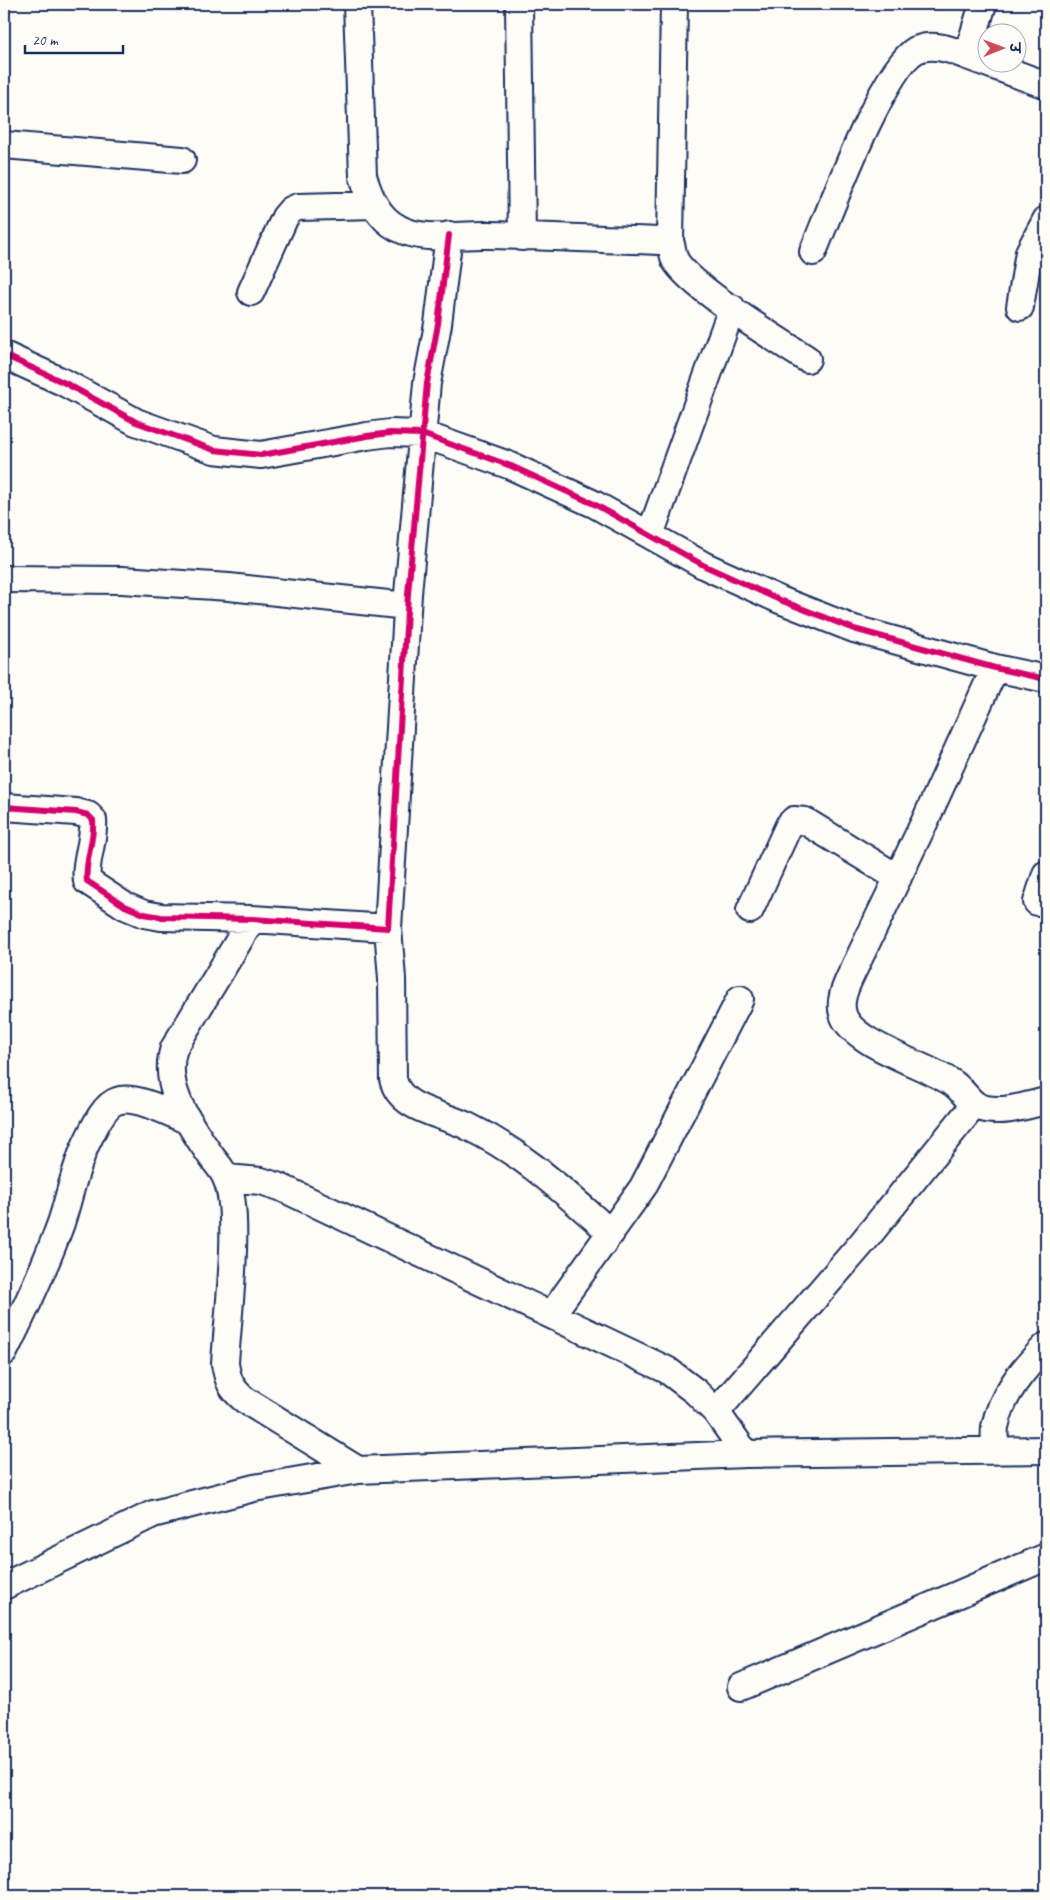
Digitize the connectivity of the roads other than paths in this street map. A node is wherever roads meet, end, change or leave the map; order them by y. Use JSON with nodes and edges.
{"nodes":[{"id":1,"x":357,"y":4,"type":"edge"},
{"id":2,"x":520,"y":4,"type":"edge"},
{"id":3,"x":674,"y":4,"type":"edge"},
{"id":4,"x":983,"y":4,"type":"edge"},
{"id":5,"x":968,"y":56,"type":"junction"},
{"id":6,"x":1046,"y":85,"type":"edge"},
{"id":7,"x":4,"y":145,"type":"edge"},
{"id":8,"x":182,"y":160,"type":"dead end"},
{"id":9,"x":375,"y":205,"type":"junction"},
{"id":10,"x":1046,"y":220,"type":"edge"},
{"id":11,"x":448,"y":235,"type":"junction"},
{"id":12,"x":522,"y":236,"type":"junction"},
{"id":13,"x":670,"y":242,"type":"junction"},
{"id":14,"x":813,"y":252,"type":"dead end"},
{"id":15,"x":251,"y":292,"type":"dead end"},
{"id":16,"x":1020,"y":307,"type":"dead end"},
{"id":17,"x":732,"y":308,"type":"junction"},
{"id":18,"x":4,"y":356,"type":"edge"},
{"id":19,"x":806,"y":360,"type":"dead end"},
{"id":20,"x":422,"y":434,"type":"junction"},
{"id":21,"x":650,"y":536,"type":"junction"},
{"id":22,"x":4,"y":580,"type":"edge"},
{"id":23,"x":407,"y":606,"type":"junction"},
{"id":24,"x":995,"y":668,"type":"junction"},
{"id":25,"x":1046,"y":679,"type":"edge"},
{"id":26,"x":4,"y":807,"type":"edge"},
{"id":27,"x":1046,"y":874,"type":"edge"},
{"id":28,"x":898,"y":878,"type":"junction"},
{"id":29,"x":1037,"y":902,"type":"dead end"},
{"id":30,"x":750,"y":910,"type":"dead end"},
{"id":31,"x":252,"y":919,"type":"junction"},
{"id":32,"x":388,"y":928,"type":"junction"},
{"id":33,"x":740,"y":999,"type":"dead end"},
{"id":34,"x":1046,"y":1101,"type":"edge"},
{"id":35,"x":974,"y":1105,"type":"junction"},
{"id":36,"x":189,"y":1121,"type":"junction"},
{"id":37,"x":226,"y":1178,"type":"junction"},
{"id":38,"x":611,"y":1233,"type":"junction"},
{"id":39,"x":552,"y":1314,"type":"junction"},
{"id":40,"x":1046,"y":1346,"type":"edge"},
{"id":41,"x":4,"y":1352,"type":"edge"},
{"id":42,"x":716,"y":1412,"type":"junction"},
{"id":43,"x":995,"y":1450,"type":"junction"},
{"id":44,"x":1046,"y":1450,"type":"edge"},
{"id":45,"x":746,"y":1454,"type":"junction"},
{"id":46,"x":358,"y":1470,"type":"junction"},
{"id":47,"x":1046,"y":1557,"type":"edge"},
{"id":48,"x":4,"y":1586,"type":"edge"},
{"id":49,"x":741,"y":1687,"type":"dead end"}],
"edges":[{"from":1,"to":9,"type":"street"},
{"from":2,"to":12,"type":"street"},
{"from":3,"to":13,"type":"street"},
{"from":4,"to":5,"type":"street"},
{"from":5,"to":6,"type":"street"},
{"from":5,"to":14,"type":"street"},
{"from":7,"to":8,"type":"street"},
{"from":9,"to":11,"type":"street"},
{"from":9,"to":15,"type":"street"},
{"from":10,"to":16,"type":"street"},
{"from":11,"to":12,"type":"street"},
{"from":11,"to":20,"type":"street"},
{"from":12,"to":13,"type":"street"},
{"from":13,"to":17,"type":"street"},
{"from":17,"to":19,"type":"street"},
{"from":17,"to":21,"type":"street"},
{"from":18,"to":20,"type":"street"},
{"from":20,"to":21,"type":"street"},
{"from":20,"to":23,"type":"street"},
{"from":21,"to":24,"type":"street"},
{"from":22,"to":23,"type":"street"},
{"from":23,"to":32,"type":"street"},
{"from":24,"to":25,"type":"street"},
{"from":24,"to":28,"type":"street"},
{"from":26,"to":31,"type":"street"},
{"from":27,"to":29,"type":"street"},
{"from":28,"to":30,"type":"street"},
{"from":28,"to":35,"type":"street"},
{"from":31,"to":32,"type":"street"},
{"from":31,"to":36,"type":"street"},
{"from":32,"to":38,"type":"street"},
{"from":33,"to":38,"type":"street"},
{"from":34,"to":35,"type":"street"},
{"from":35,"to":42,"type":"street"},
{"from":36,"to":37,"type":"street"},
{"from":36,"to":41,"type":"street"},
{"from":37,"to":39,"type":"street"},
{"from":37,"to":46,"type":"street"},
{"from":38,"to":39,"type":"street"},
{"from":39,"to":42,"type":"street"},
{"from":40,"to":43,"type":"street"},
{"from":42,"to":45,"type":"street"},
{"from":43,"to":44,"type":"street"},
{"from":43,"to":45,"type":"street"},
{"from":45,"to":46,"type":"street"},
{"from":46,"to":48,"type":"street"},
{"from":47,"to":49,"type":"street"}]}
